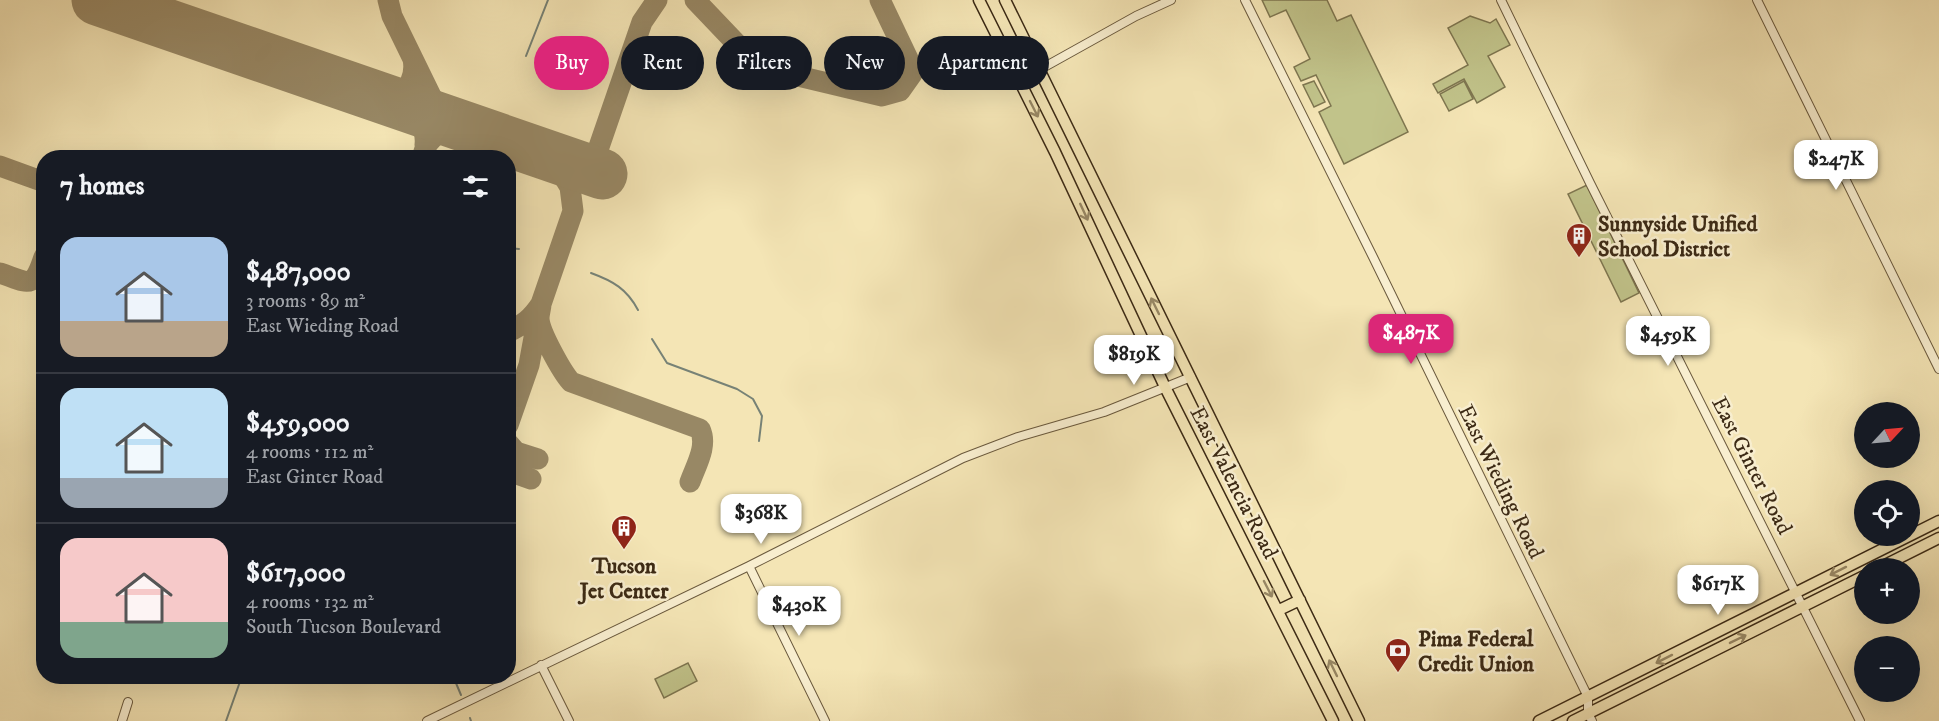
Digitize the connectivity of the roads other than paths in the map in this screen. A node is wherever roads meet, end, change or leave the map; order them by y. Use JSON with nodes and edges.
{"nodes":[{"id":1,"x":979,"y":0,"type":"edge"},
{"id":2,"x":1005,"y":0,"type":"edge"},
{"id":3,"x":1171,"y":0,"type":"edge"},
{"id":4,"x":1245,"y":0,"type":"edge"},
{"id":5,"x":1501,"y":0,"type":"edge"},
{"id":6,"x":1756,"y":0,"type":"edge"},
{"id":7,"x":1022,"y":36,"type":"edge"},
{"id":8,"x":1049,"y":64,"type":"edge"},
{"id":9,"x":1049,"y":90,"type":"edge"},
{"id":10,"x":1939,"y":369,"type":"edge"},
{"id":11,"x":1191,"y":377,"type":"junction"},
{"id":12,"x":1165,"y":387,"type":"junction"},
{"id":13,"x":1939,"y":521,"type":"edge"},
{"id":14,"x":1939,"y":538,"type":"edge"},
{"id":15,"x":1899,"y":558,"type":"edge"},
{"id":16,"x":749,"y":566,"type":"junction"},
{"id":17,"x":1854,"y":581,"type":"edge"},
{"id":18,"x":1797,"y":592,"type":"junction"},
{"id":19,"x":1300,"y":600,"type":"junction"},
{"id":20,"x":1804,"y":607,"type":"junction"},
{"id":21,"x":1279,"y":610,"type":"junction"},
{"id":22,"x":541,"y":664,"type":"junction"},
{"id":23,"x":516,"y":676,"type":"edge"},
{"id":24,"x":501,"y":684,"type":"edge"},
{"id":25,"x":1588,"y":697,"type":"junction"},
{"id":26,"x":128,"y":702,"type":"dead end"},
{"id":27,"x":1590,"y":717,"type":"edge"},
{"id":28,"x":122,"y":721,"type":"edge"},
{"id":29,"x":427,"y":721,"type":"edge"},
{"id":30,"x":569,"y":721,"type":"edge"},
{"id":31,"x":825,"y":721,"type":"edge"},
{"id":32,"x":1333,"y":721,"type":"edge"},
{"id":33,"x":1359,"y":721,"type":"edge"},
{"id":34,"x":1539,"y":721,"type":"edge"},
{"id":35,"x":1573,"y":721,"type":"edge"},
{"id":36,"x":1860,"y":721,"type":"edge"}],
"edges":[{"from":1,"to":12,"type":"main road","name":"East Valencia Road","one_way":true},
{"from":2,"to":7,"type":"main road","name":"East Valencia Road"},
{"from":3,"to":8,"type":"street"},
{"from":4,"to":25,"type":"street","name":"East Wieding Road"},
{"from":5,"to":18,"type":"street","name":"East Ginter Road"},
{"from":6,"to":10,"type":"street"},
{"from":11,"to":9,"type":"main road","name":"East Valencia Road","one_way":true},
{"from":11,"to":12,"type":"street"},
{"from":11,"to":19,"type":"main road","name":"East Valencia Road"},
{"from":12,"to":16,"type":"street"},
{"from":12,"to":21,"type":"main road","name":"East Valencia Road","one_way":true},
{"from":13,"to":18,"type":"main road","one_way":true},
{"from":14,"to":15,"type":"main road"},
{"from":16,"to":22,"type":"street"},
{"from":16,"to":31,"type":"street"},
{"from":17,"to":20,"type":"main road"},
{"from":18,"to":20,"type":"street","name":"East Ginter Road"},
{"from":18,"to":25,"type":"main road","one_way":true},
{"from":19,"to":21,"type":"main road"},
{"from":33,"to":19,"type":"main road","name":"East Valencia Road","one_way":true},
{"from":27,"to":20,"type":"main road","one_way":true},
{"from":20,"to":36,"type":"street","name":"East Ginter Road"},
{"from":21,"to":32,"type":"main road","name":"East Valencia Road"},
{"from":22,"to":23,"type":"street"},
{"from":22,"to":30,"type":"street"},
{"from":24,"to":29,"type":"street"},
{"from":25,"to":27,"type":"street","name":"East Wieding Road"},
{"from":25,"to":34,"type":"main road"},
{"from":26,"to":28,"type":"street"},
{"from":27,"to":35,"type":"main road"}]}
